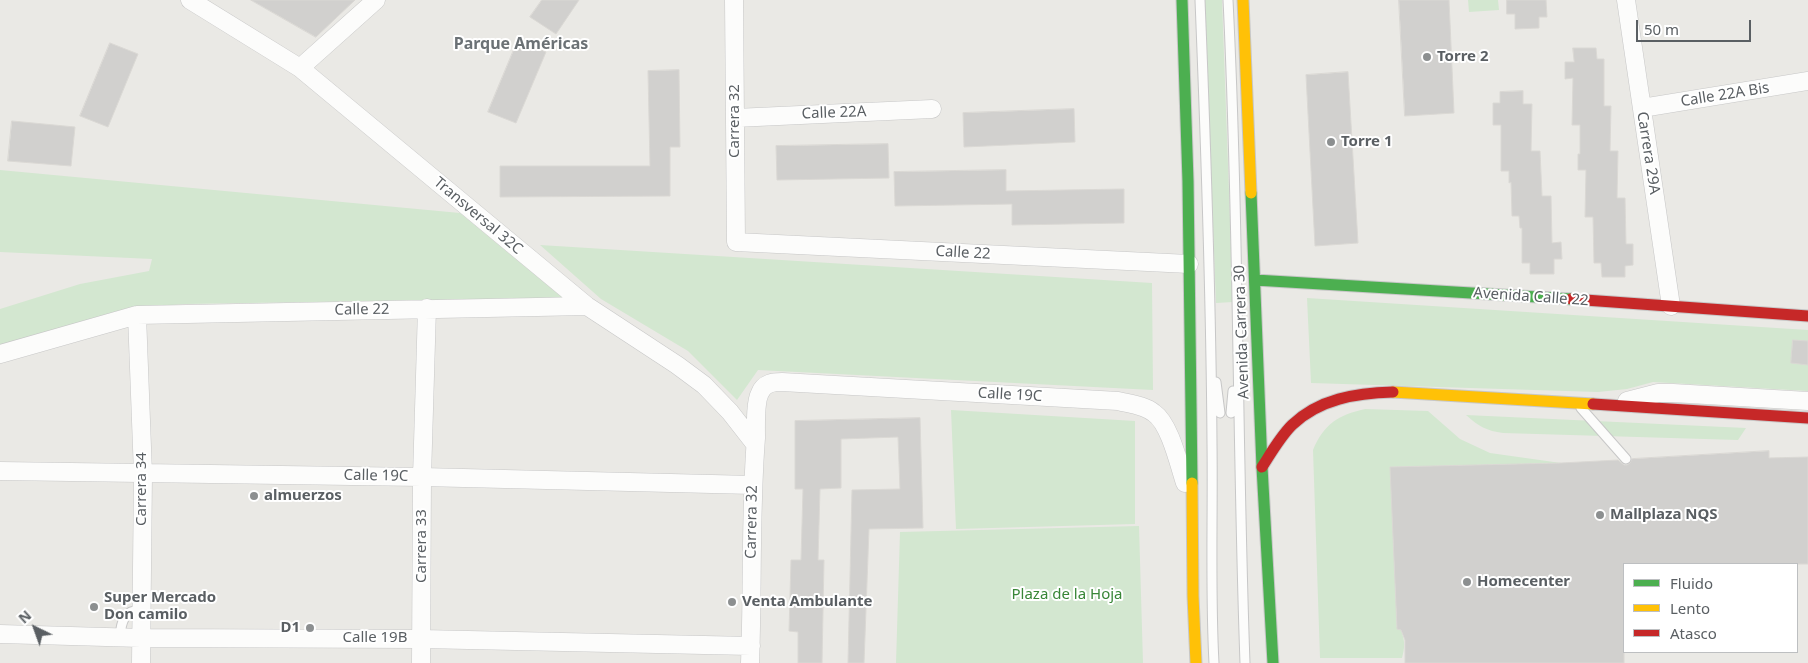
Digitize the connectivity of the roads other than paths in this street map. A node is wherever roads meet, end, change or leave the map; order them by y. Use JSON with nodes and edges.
{"nodes":[{"id":1,"x":190,"y":0,"type":"edge"},
{"id":2,"x":376,"y":0,"type":"edge"},
{"id":3,"x":734,"y":0,"type":"edge"},
{"id":4,"x":1182,"y":0,"type":"edge"},
{"id":5,"x":1200,"y":0,"type":"edge"},
{"id":6,"x":1228,"y":0,"type":"edge"},
{"id":7,"x":1243,"y":0,"type":"edge"},
{"id":8,"x":1626,"y":0,"type":"edge"},
{"id":9,"x":300,"y":68,"type":"junction"},
{"id":10,"x":1808,"y":81,"type":"edge"},
{"id":11,"x":1642,"y":108,"type":"junction"},
{"id":12,"x":932,"y":109,"type":"dead end"},
{"id":13,"x":735,"y":118,"type":"junction"},
{"id":14,"x":736,"y":242,"type":"joint"},
{"id":15,"x":1189,"y":264,"type":"junction"},
{"id":16,"x":1255,"y":280,"type":"junction"},
{"id":17,"x":587,"y":306,"type":"junction"},
{"id":18,"x":1671,"y":306,"type":"junction"},
{"id":19,"x":426,"y":308,"type":"junction"},
{"id":20,"x":137,"y":315,"type":"junction"},
{"id":21,"x":1808,"y":316,"type":"edge"},
{"id":22,"x":1210,"y":337,"type":"junction"},
{"id":23,"x":1237,"y":339,"type":"junction"},
{"id":24,"x":0,"y":354,"type":"edge"},
{"id":25,"x":768,"y":384,"type":"joint"},
{"id":26,"x":1808,"y":401,"type":"edge"},
{"id":27,"x":1576,"y":403,"type":"junction"},
{"id":28,"x":1612,"y":405,"type":"junction"},
{"id":29,"x":1220,"y":413,"type":"dead end"},
{"id":30,"x":1231,"y":413,"type":"dead end"},
{"id":31,"x":1808,"y":418,"type":"edge"},
{"id":32,"x":755,"y":444,"type":"junction"},
{"id":33,"x":1626,"y":459,"type":"dead end"},
{"id":34,"x":1262,"y":467,"type":"junction"},
{"id":35,"x":0,"y":471,"type":"edge"},
{"id":36,"x":143,"y":474,"type":"junction"},
{"id":37,"x":422,"y":477,"type":"junction"},
{"id":38,"x":752,"y":485,"type":"junction"},
{"id":39,"x":1191,"y":500,"type":"junction"},
{"id":40,"x":141,"y":610,"type":"junction"},
{"id":41,"x":0,"y":634,"type":"edge"},
{"id":42,"x":120,"y":637,"type":"junction"},
{"id":43,"x":141,"y":638,"type":"junction"},
{"id":44,"x":421,"y":638,"type":"junction"},
{"id":45,"x":751,"y":654,"type":"edge"},
{"id":46,"x":141,"y":663,"type":"edge"},
{"id":47,"x":421,"y":663,"type":"edge"},
{"id":48,"x":1196,"y":663,"type":"edge"},
{"id":49,"x":1214,"y":663,"type":"edge"},
{"id":50,"x":1245,"y":663,"type":"edge"},
{"id":51,"x":1273,"y":663,"type":"edge"}],
"edges":[{"from":1,"to":9,"type":"street","name":"Transversal 32C"},
{"from":2,"to":9,"type":"street"},
{"from":3,"to":13,"type":"street","name":"Carrera 32"},
{"from":4,"to":15,"type":"main road"},
{"from":5,"to":22,"type":"lane"},
{"from":6,"to":23,"type":"lane"},
{"from":7,"to":16,"type":"main road","name":"Avenida Carrera 30"},
{"from":8,"to":11,"type":"street","name":"Carrera 29A"},
{"from":9,"to":17,"type":"street","name":"Transversal 32C"},
{"from":10,"to":11,"type":"street","name":"Calle 22A Bis"},
{"from":11,"to":18,"type":"street","name":"Carrera 29A"},
{"from":12,"to":13,"type":"street","name":"Calle 22A"},
{"from":13,"to":14,"type":"street","name":"Carrera 32"},
{"from":14,"to":15,"type":"street","name":"Calle 22"},
{"from":15,"to":39,"type":"main road"},
{"from":16,"to":18,"type":"main road","name":"Avenida Calle 22"},
{"from":16,"to":34,"type":"main road","name":"Avenida Carrera 30"},
{"from":17,"to":19,"type":"street","name":"Calle 22"},
{"from":17,"to":32,"type":"street","name":"Transversal 32C"},
{"from":18,"to":21,"type":"main road","name":"Avenida Calle 22"},
{"from":19,"to":20,"type":"street","name":"Calle 22"},
{"from":19,"to":37,"type":"street","name":"Carrera 33"},
{"from":20,"to":24,"type":"street","name":"Calle 22"},
{"from":20,"to":36,"type":"street","name":"Carrera 34"},
{"from":22,"to":29,"type":"lane"},
{"from":22,"to":49,"type":"lane"},
{"from":23,"to":30,"type":"lane"},
{"from":23,"to":50,"type":"lane"},
{"from":25,"to":32,"type":"street","name":"Carrera 32"},
{"from":25,"to":39,"type":"street","name":"Calle 19C"},
{"from":26,"to":28,"type":"street"},
{"from":27,"to":28,"type":"main road"},
{"from":27,"to":33,"type":"lane"},
{"from":27,"to":34,"type":"main road"},
{"from":28,"to":31,"type":"main road"},
{"from":32,"to":38,"type":"street","name":"Carrera 32"},
{"from":34,"to":51,"type":"main road","name":"Avenida Carrera 30"},
{"from":35,"to":36,"type":"street","name":"Calle 19C"},
{"from":36,"to":37,"type":"street","name":"Calle 19C"},
{"from":36,"to":40,"type":"street","name":"Carrera 34"},
{"from":37,"to":38,"type":"street","name":"Calle 19C"},
{"from":37,"to":44,"type":"street","name":"Carrera 33"},
{"from":38,"to":45,"type":"street","name":"Carrera 32"},
{"from":39,"to":48,"type":"main road"},
{"from":40,"to":42,"type":"lane"},
{"from":40,"to":43,"type":"street","name":"Carrera 34"},
{"from":41,"to":42,"type":"street","name":"Calle 19B"},
{"from":42,"to":43,"type":"street","name":"Calle 19B"},
{"from":43,"to":44,"type":"street","name":"Calle 19B"},
{"from":43,"to":46,"type":"street","name":"Carrera 34"},
{"from":44,"to":45,"type":"street","name":"Calle 19B"},
{"from":44,"to":47,"type":"street","name":"Carrera 33"}]}
